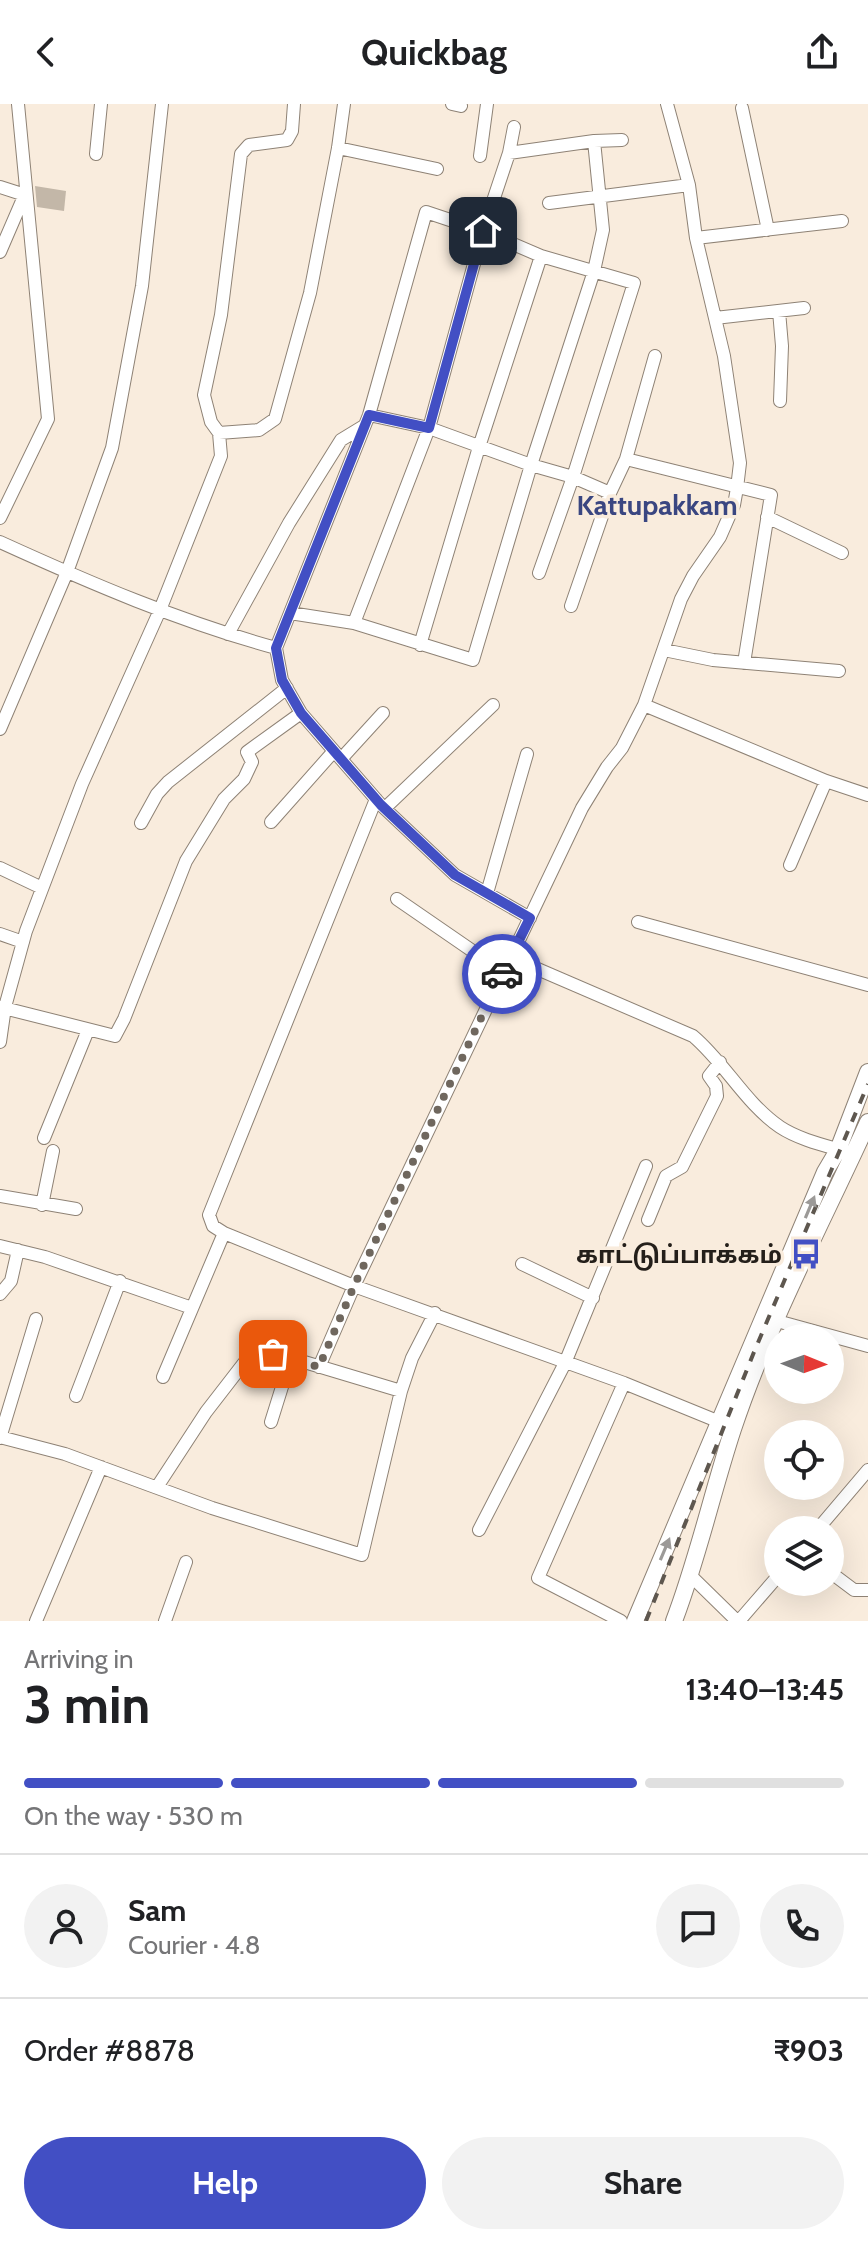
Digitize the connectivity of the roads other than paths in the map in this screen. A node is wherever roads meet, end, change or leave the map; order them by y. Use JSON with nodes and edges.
{"nodes":[{"id":1,"x":18,"y":104,"type":"edge"},
{"id":2,"x":101,"y":104,"type":"edge"},
{"id":3,"x":162,"y":104,"type":"edge"},
{"id":4,"x":294,"y":104,"type":"edge"},
{"id":5,"x":344,"y":104,"type":"edge"},
{"id":6,"x":487,"y":104,"type":"edge"},
{"id":7,"x":667,"y":104,"type":"edge"},
{"id":8,"x":742,"y":108,"type":"dead end"},
{"id":9,"x":514,"y":127,"type":"dead end"},
{"id":10,"x":622,"y":140,"type":"dead end"},
{"id":11,"x":594,"y":141,"type":"junction"},
{"id":12,"x":338,"y":148,"type":"junction"},
{"id":13,"x":509,"y":153,"type":"junction"},
{"id":14,"x":96,"y":154,"type":"dead end"},
{"id":15,"x":480,"y":156,"type":"dead end"},
{"id":16,"x":437,"y":169,"type":"dead end"},
{"id":17,"x":689,"y":185,"type":"junction"},
{"id":18,"x":0,"y":187,"type":"edge"},
{"id":19,"x":26,"y":193,"type":"junction"},
{"id":20,"x":600,"y":198,"type":"junction"},
{"id":21,"x":549,"y":203,"type":"dead end"},
{"id":22,"x":842,"y":221,"type":"dead end"},
{"id":23,"x":768,"y":230,"type":"junction"},
{"id":24,"x":483,"y":231,"type":"junction"},
{"id":25,"x":696,"y":238,"type":"junction"},
{"id":26,"x":0,"y":252,"type":"edge"},
{"id":27,"x":541,"y":256,"type":"junction"},
{"id":28,"x":594,"y":271,"type":"junction"},
{"id":29,"x":804,"y":308,"type":"dead end"},
{"id":30,"x":779,"y":311,"type":"junction"},
{"id":31,"x":715,"y":318,"type":"junction"},
{"id":32,"x":655,"y":356,"type":"dead end"},
{"id":33,"x":780,"y":401,"type":"dead end"},
{"id":34,"x":367,"y":421,"type":"junction"},
{"id":35,"x":429,"y":428,"type":"junction"},
{"id":36,"x":219,"y":433,"type":"junction"},
{"id":37,"x":479,"y":447,"type":"junction"},
{"id":38,"x":626,"y":459,"type":"junction"},
{"id":39,"x":531,"y":465,"type":"junction"},
{"id":40,"x":573,"y":477,"type":"junction"},
{"id":41,"x":737,"y":488,"type":"junction"},
{"id":42,"x":610,"y":493,"type":"junction"},
{"id":43,"x":767,"y":517,"type":"junction"},
{"id":44,"x":0,"y":518,"type":"edge"},
{"id":45,"x":0,"y":542,"type":"edge"},
{"id":46,"x":842,"y":553,"type":"dead end"},
{"id":47,"x":67,"y":572,"type":"junction"},
{"id":48,"x":539,"y":573,"type":"dead end"},
{"id":49,"x":571,"y":606,"type":"dead end"},
{"id":50,"x":160,"y":610,"type":"junction"},
{"id":51,"x":290,"y":613,"type":"junction"},
{"id":52,"x":354,"y":623,"type":"junction"},
{"id":53,"x":228,"y":634,"type":"junction"},
{"id":54,"x":420,"y":645,"type":"junction"},
{"id":55,"x":276,"y":648,"type":"junction"},
{"id":56,"x":664,"y":650,"type":"junction"},
{"id":57,"x":744,"y":663,"type":"junction"},
{"id":58,"x":839,"y":671,"type":"dead end"},
{"id":59,"x":287,"y":688,"type":"junction"},
{"id":60,"x":493,"y":705,"type":"dead end"},
{"id":61,"x":644,"y":705,"type":"junction"},
{"id":62,"x":301,"y":713,"type":"junction"},
{"id":63,"x":383,"y":713,"type":"dead end"},
{"id":64,"x":0,"y":729,"type":"edge"},
{"id":65,"x":527,"y":754,"type":"dead end"},
{"id":66,"x":338,"y":755,"type":"junction"},
{"id":67,"x":826,"y":781,"type":"junction"},
{"id":68,"x":868,"y":795,"type":"edge"},
{"id":69,"x":381,"y":804,"type":"junction"},
{"id":70,"x":271,"y":822,"type":"dead end"},
{"id":71,"x":141,"y":823,"type":"dead end"},
{"id":72,"x":790,"y":865,"type":"dead end"},
{"id":73,"x":0,"y":868,"type":"edge"},
{"id":74,"x":42,"y":888,"type":"junction"},
{"id":75,"x":487,"y":893,"type":"junction"},
{"id":76,"x":397,"y":899,"type":"dead end"},
{"id":77,"x":530,"y":918,"type":"junction"},
{"id":78,"x":638,"y":922,"type":"dead end"},
{"id":79,"x":0,"y":934,"type":"edge"},
{"id":80,"x":23,"y":942,"type":"junction"},
{"id":81,"x":512,"y":958,"type":"junction"},
{"id":82,"x":503,"y":972,"type":"junction"},
{"id":83,"x":868,"y":985,"type":"edge"},
{"id":84,"x":2,"y":1007,"type":"edge"},
{"id":85,"x":88,"y":1030,"type":"junction"},
{"id":86,"x":0,"y":1042,"type":"edge"},
{"id":87,"x":720,"y":1062,"type":"junction"},
{"id":88,"x":868,"y":1072,"type":"edge"},
{"id":89,"x":868,"y":1122,"type":"edge"},
{"id":90,"x":44,"y":1138,"type":"dead end"},
{"id":91,"x":53,"y":1151,"type":"dead end"},
{"id":92,"x":846,"y":1152,"type":"junction"},
{"id":93,"x":646,"y":1166,"type":"dead end"},
{"id":94,"x":0,"y":1196,"type":"edge"},
{"id":95,"x":42,"y":1205,"type":"junction"},
{"id":96,"x":76,"y":1209,"type":"dead end"},
{"id":97,"x":648,"y":1220,"type":"dead end"},
{"id":98,"x":224,"y":1233,"type":"junction"},
{"id":99,"x":0,"y":1246,"type":"edge"},
{"id":100,"x":18,"y":1250,"type":"junction"},
{"id":101,"x":522,"y":1264,"type":"dead end"},
{"id":102,"x":120,"y":1281,"type":"junction"},
{"id":103,"x":354,"y":1286,"type":"junction"},
{"id":104,"x":0,"y":1294,"type":"edge"},
{"id":105,"x":593,"y":1298,"type":"junction"},
{"id":106,"x":192,"y":1308,"type":"junction"},
{"id":107,"x":435,"y":1313,"type":"junction"},
{"id":108,"x":36,"y":1319,"type":"dead end"},
{"id":109,"x":777,"y":1321,"type":"junction"},
{"id":110,"x":868,"y":1346,"type":"edge"},
{"id":111,"x":291,"y":1358,"type":"junction"},
{"id":112,"x":565,"y":1363,"type":"junction"},
{"id":113,"x":319,"y":1367,"type":"junction"},
{"id":114,"x":163,"y":1377,"type":"dead end"},
{"id":115,"x":624,"y":1383,"type":"junction"},
{"id":116,"x":401,"y":1391,"type":"junction"},
{"id":117,"x":76,"y":1396,"type":"dead end"},
{"id":118,"x":271,"y":1422,"type":"dead end"},
{"id":119,"x":727,"y":1425,"type":"junction"},
{"id":120,"x":0,"y":1437,"type":"edge"},
{"id":121,"x":101,"y":1467,"type":"junction"},
{"id":122,"x":868,"y":1470,"type":"edge"},
{"id":123,"x":157,"y":1487,"type":"junction"},
{"id":124,"x":829,"y":1516,"type":"edge"},
{"id":125,"x":479,"y":1530,"type":"dead end"},
{"id":126,"x":186,"y":1562,"type":"dead end"},
{"id":127,"x":691,"y":1576,"type":"junction"},
{"id":128,"x":844,"y":1582,"type":"edge"},
{"id":129,"x":868,"y":1590,"type":"edge"},
{"id":130,"x":764,"y":1592,"type":"edge"},
{"id":131,"x":36,"y":1621,"type":"edge"},
{"id":132,"x":165,"y":1621,"type":"edge"},
{"id":133,"x":621,"y":1621,"type":"edge"},
{"id":134,"x":635,"y":1621,"type":"edge"},
{"id":135,"x":674,"y":1621,"type":"edge"},
{"id":136,"x":738,"y":1621,"type":"edge"}],
"edges":[{"from":1,"to":19,"type":"street"},
{"from":2,"to":14,"type":"street"},
{"from":3,"to":47,"type":"street"},
{"from":4,"to":36,"type":"street"},
{"from":5,"to":12,"type":"street"},
{"from":6,"to":15,"type":"street"},
{"from":7,"to":17,"type":"street"},
{"from":8,"to":23,"type":"street"},
{"from":9,"to":13,"type":"street"},
{"from":10,"to":11,"type":"street"},
{"from":11,"to":13,"type":"street"},
{"from":11,"to":20,"type":"street"},
{"from":12,"to":16,"type":"street"},
{"from":12,"to":36,"type":"street"},
{"from":13,"to":24,"type":"street"},
{"from":17,"to":20,"type":"street"},
{"from":17,"to":25,"type":"street"},
{"from":18,"to":19,"type":"street"},
{"from":19,"to":26,"type":"street"},
{"from":19,"to":44,"type":"street"},
{"from":20,"to":21,"type":"street"},
{"from":20,"to":28,"type":"street"},
{"from":22,"to":23,"type":"street"},
{"from":23,"to":25,"type":"street"},
{"from":24,"to":27,"type":"street"},
{"from":24,"to":34,"type":"street"},
{"from":24,"to":35,"type":"street"},
{"from":25,"to":31,"type":"street"},
{"from":27,"to":28,"type":"street"},
{"from":27,"to":37,"type":"street"},
{"from":28,"to":39,"type":"street"},
{"from":28,"to":40,"type":"street"},
{"from":29,"to":30,"type":"street"},
{"from":30,"to":31,"type":"street"},
{"from":30,"to":33,"type":"street"},
{"from":31,"to":41,"type":"street"},
{"from":32,"to":38,"type":"street"},
{"from":34,"to":35,"type":"street"},
{"from":34,"to":51,"type":"street"},
{"from":34,"to":53,"type":"street"},
{"from":35,"to":37,"type":"street"},
{"from":35,"to":52,"type":"street"},
{"from":36,"to":50,"type":"street"},
{"from":37,"to":39,"type":"street"},
{"from":37,"to":54,"type":"street"},
{"from":38,"to":41,"type":"street"},
{"from":38,"to":42,"type":"street"},
{"from":39,"to":40,"type":"street"},
{"from":39,"to":54,"type":"street"},
{"from":40,"to":42,"type":"street"},
{"from":40,"to":48,"type":"street"},
{"from":41,"to":43,"type":"street"},
{"from":41,"to":56,"type":"street"},
{"from":42,"to":49,"type":"street"},
{"from":43,"to":46,"type":"street"},
{"from":43,"to":57,"type":"street"},
{"from":45,"to":47,"type":"street"},
{"from":47,"to":50,"type":"street"},
{"from":47,"to":64,"type":"street"},
{"from":50,"to":53,"type":"street"},
{"from":50,"to":74,"type":"street"},
{"from":51,"to":52,"type":"street"},
{"from":51,"to":55,"type":"street"},
{"from":52,"to":54,"type":"street"},
{"from":53,"to":55,"type":"street"},
{"from":55,"to":59,"type":"street"},
{"from":56,"to":57,"type":"street"},
{"from":56,"to":61,"type":"street"},
{"from":57,"to":58,"type":"street"},
{"from":59,"to":62,"type":"street"},
{"from":59,"to":71,"type":"street"},
{"from":60,"to":69,"type":"street"},
{"from":61,"to":67,"type":"street"},
{"from":61,"to":77,"type":"street"},
{"from":62,"to":66,"type":"street"},
{"from":62,"to":85,"type":"street"},
{"from":63,"to":66,"type":"street"},
{"from":65,"to":75,"type":"street"},
{"from":66,"to":69,"type":"street"},
{"from":66,"to":70,"type":"street"},
{"from":67,"to":68,"type":"street"},
{"from":67,"to":72,"type":"street"},
{"from":69,"to":75,"type":"street"},
{"from":69,"to":98,"type":"street"},
{"from":73,"to":74,"type":"street"},
{"from":74,"to":80,"type":"street"},
{"from":75,"to":77,"type":"street"},
{"from":76,"to":82,"type":"street"},
{"from":77,"to":81,"type":"street"},
{"from":78,"to":83,"type":"street"},
{"from":79,"to":80,"type":"street"},
{"from":80,"to":84,"type":"street"},
{"from":81,"to":82,"type":"street"},
{"from":81,"to":87,"type":"street"},
{"from":82,"to":103,"type":"street"},
{"from":84,"to":85,"type":"street"},
{"from":84,"to":86,"type":"street"},
{"from":85,"to":90,"type":"street"},
{"from":87,"to":92,"type":"street"},
{"from":87,"to":97,"type":"street"},
{"from":88,"to":92,"type":"main road"},
{"from":89,"to":92,"type":"main road"},
{"from":91,"to":95,"type":"street"},
{"from":92,"to":109,"type":"main road"},
{"from":119,"to":92,"type":"main road","one_way":true},
{"from":93,"to":105,"type":"street"},
{"from":94,"to":95,"type":"street"},
{"from":95,"to":96,"type":"street"},
{"from":98,"to":103,"type":"street"},
{"from":98,"to":106,"type":"street"},
{"from":99,"to":100,"type":"street"},
{"from":100,"to":102,"type":"street"},
{"from":100,"to":104,"type":"street"},
{"from":101,"to":105,"type":"street"},
{"from":102,"to":106,"type":"street"},
{"from":102,"to":117,"type":"street"},
{"from":103,"to":107,"type":"street"},
{"from":103,"to":113,"type":"street"},
{"from":105,"to":112,"type":"street"},
{"from":106,"to":114,"type":"street"},
{"from":107,"to":112,"type":"street"},
{"from":107,"to":116,"type":"street"},
{"from":108,"to":120,"type":"street"},
{"from":109,"to":110,"type":"street"},
{"from":109,"to":119,"type":"main road"},
{"from":111,"to":113,"type":"street"},
{"from":111,"to":118,"type":"street"},
{"from":111,"to":123,"type":"street"},
{"from":112,"to":115,"type":"street"},
{"from":112,"to":125,"type":"street"},
{"from":113,"to":116,"type":"street"},
{"from":115,"to":119,"type":"street"},
{"from":115,"to":133,"type":"street"},
{"from":116,"to":123,"type":"street"},
{"from":119,"to":127,"type":"main road"},
{"from":134,"to":119,"type":"main road","one_way":true},
{"from":120,"to":121,"type":"street"},
{"from":121,"to":123,"type":"street"},
{"from":121,"to":131,"type":"street"},
{"from":122,"to":124,"type":"street"},
{"from":126,"to":132,"type":"street"},
{"from":127,"to":135,"type":"main road"},
{"from":127,"to":136,"type":"street"},
{"from":128,"to":129,"type":"street"},
{"from":130,"to":136,"type":"street"}]}
